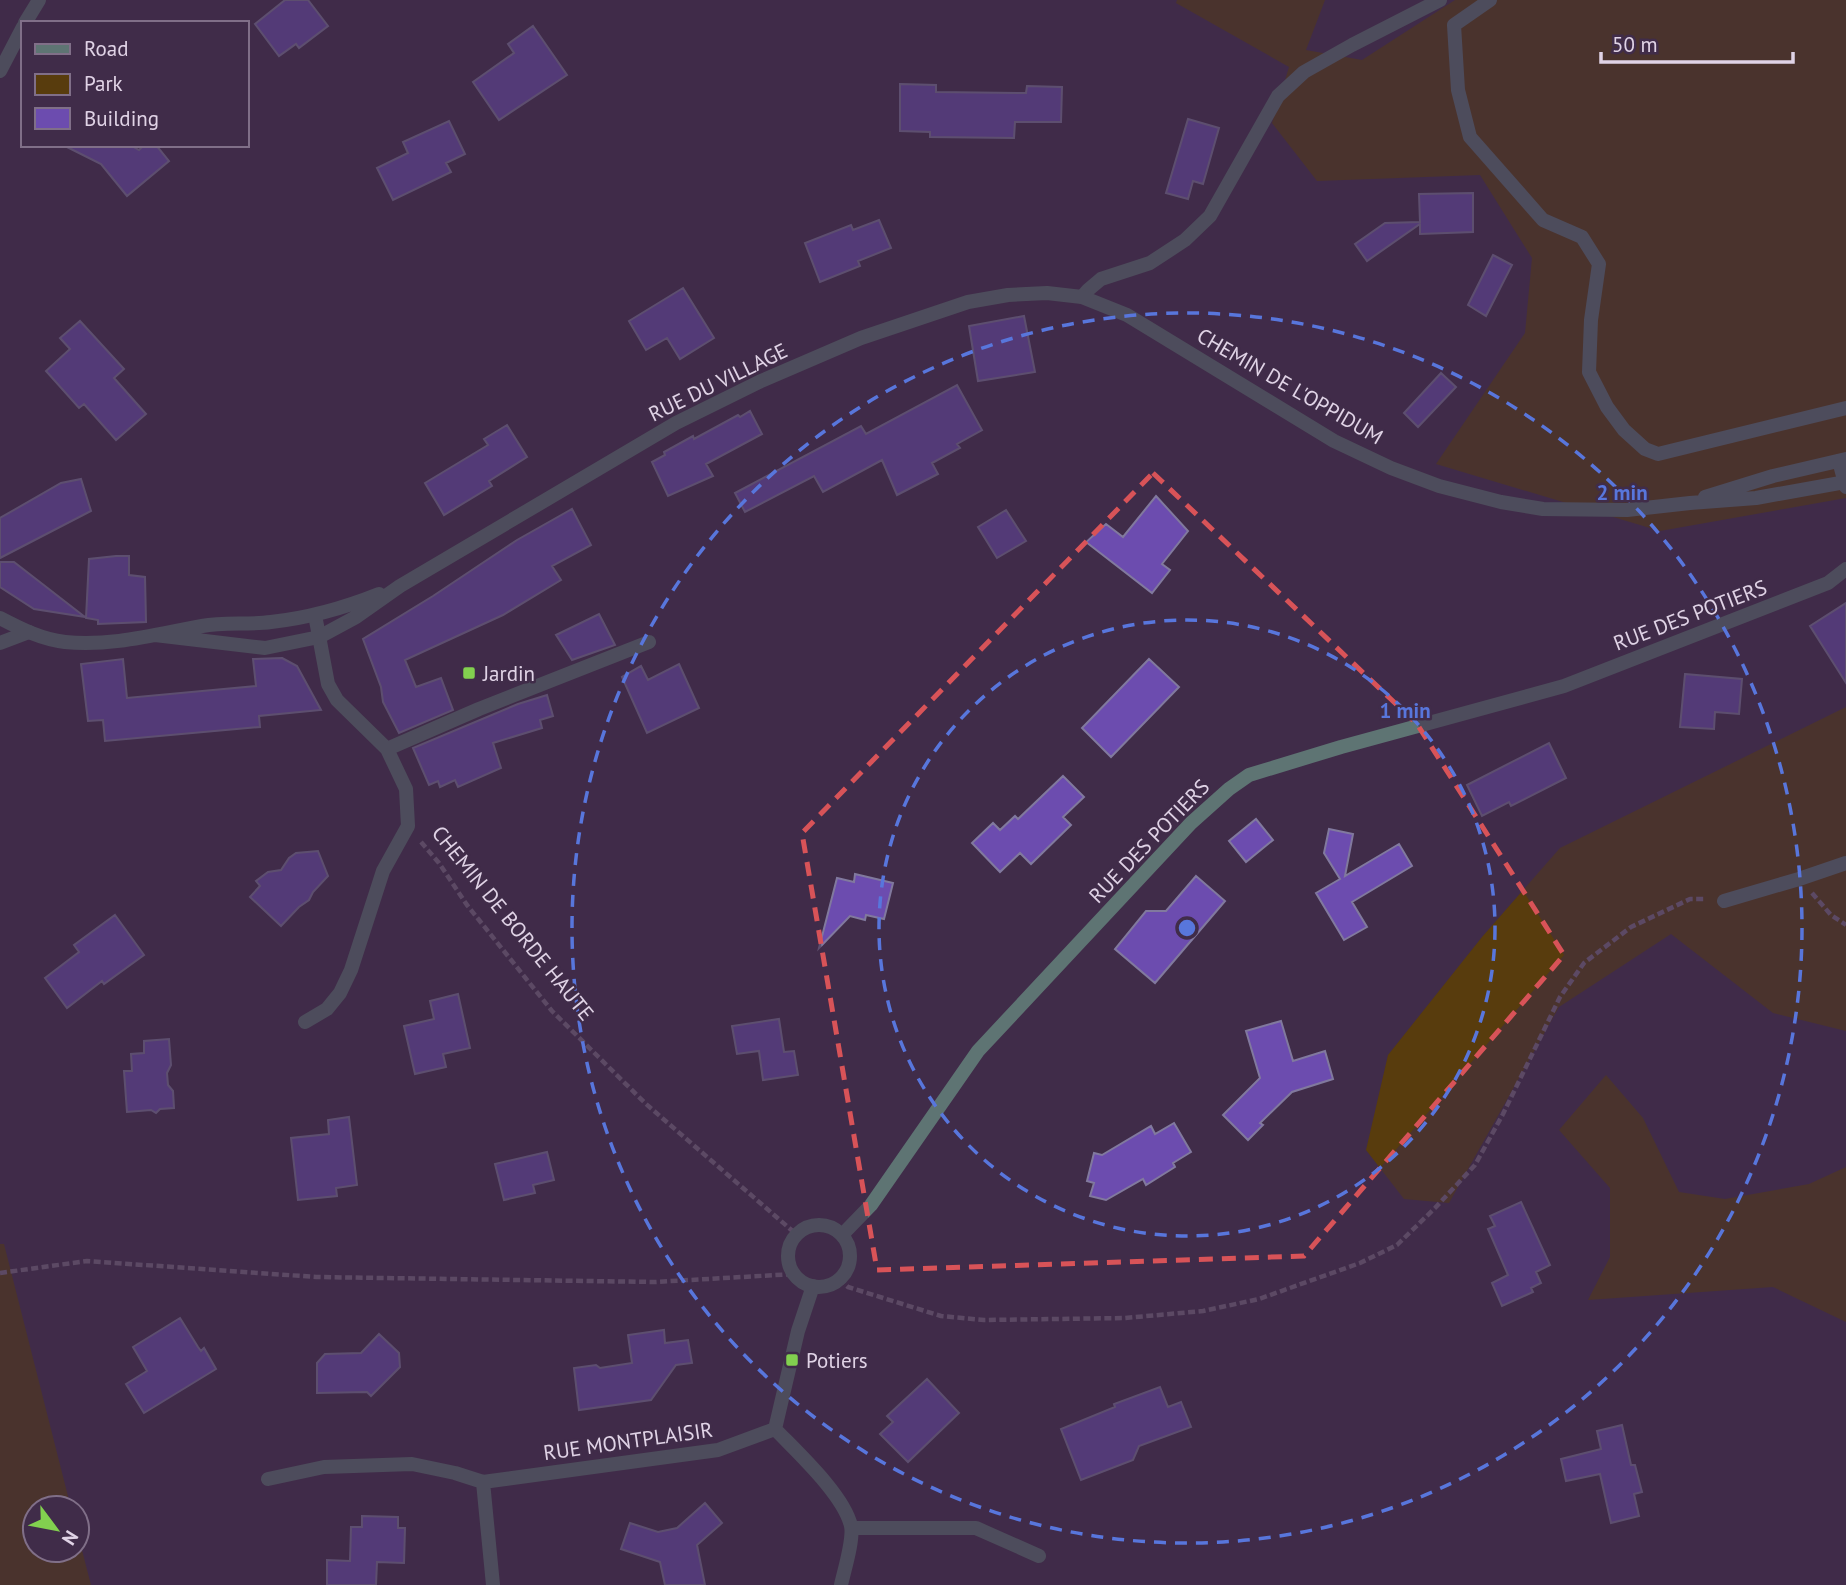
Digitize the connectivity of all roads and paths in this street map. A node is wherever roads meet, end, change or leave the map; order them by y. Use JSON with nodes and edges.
{"nodes":[{"id":1,"x":39,"y":0,"type":"edge"},
{"id":2,"x":1440,"y":0,"type":"edge"},
{"id":3,"x":1490,"y":0,"type":"edge"},
{"id":4,"x":26,"y":21,"type":"edge"},
{"id":5,"x":21,"y":31,"type":"edge"},
{"id":6,"x":0,"y":71,"type":"edge"},
{"id":7,"x":1082,"y":297,"type":"junction"},
{"id":8,"x":1846,"y":408,"type":"edge"},
{"id":9,"x":1842,"y":460,"type":"edge"},
{"id":10,"x":1846,"y":484,"type":"edge"},
{"id":11,"x":1690,"y":503,"type":"junction"},
{"id":12,"x":1846,"y":569,"type":"edge"},
{"id":13,"x":400,"y":586,"type":"junction"},
{"id":14,"x":315,"y":615,"type":"junction"},
{"id":15,"x":0,"y":618,"type":"edge"},
{"id":16,"x":29,"y":632,"type":"junction"},
{"id":17,"x":155,"y":635,"type":"junction"},
{"id":18,"x":319,"y":637,"type":"junction"},
{"id":19,"x":649,"y":642,"type":"dead end"},
{"id":20,"x":0,"y":643,"type":"edge"},
{"id":21,"x":387,"y":750,"type":"junction"},
{"id":22,"x":408,"y":826,"type":"junction"},
{"id":23,"x":1846,"y":863,"type":"edge"},
{"id":24,"x":1799,"y":880,"type":"junction"},
{"id":25,"x":1724,"y":901,"type":"joint"},
{"id":26,"x":1846,"y":925,"type":"edge"},
{"id":27,"x":305,"y":1022,"type":"dead end"},
{"id":28,"x":796,"y":1234,"type":"junction"},
{"id":29,"x":842,"y":1236,"type":"junction"},
{"id":30,"x":0,"y":1273,"type":"edge"},
{"id":31,"x":793,"y":1274,"type":"junction"},
{"id":32,"x":839,"y":1279,"type":"junction"},
{"id":33,"x":813,"y":1286,"type":"junction"},
{"id":34,"x":775,"y":1429,"type":"junction"},
{"id":35,"x":268,"y":1479,"type":"dead end"},
{"id":36,"x":483,"y":1482,"type":"junction"},
{"id":37,"x":852,"y":1528,"type":"junction"},
{"id":38,"x":1039,"y":1556,"type":"dead end"},
{"id":39,"x":493,"y":1585,"type":"edge"},
{"id":40,"x":841,"y":1585,"type":"edge"}],
"edges":[{"from":1,"to":4,"type":"street"},
{"from":2,"to":7,"type":"street"},
{"from":3,"to":8,"type":"street"},
{"from":5,"to":6,"type":"street"},
{"from":7,"to":11,"type":"street","name":"CHEMIN DE L'OPPIDUM"},
{"from":7,"to":13,"type":"street","name":"RUE DU VILLAGE"},
{"from":9,"to":10,"type":"street"},
{"from":9,"to":11,"type":"street","name":"CHEMIN DE L'OPPIDUM"},
{"from":10,"to":11,"type":"street","name":"CHEMIN DE L'OPPIDUM"},
{"from":12,"to":29,"type":"street","name":"RUE DES POTIERS"},
{"from":13,"to":14,"type":"street","name":"RUE DU VILLAGE"},
{"from":13,"to":18,"type":"street","name":"RUE DU VILLAGE"},
{"from":14,"to":17,"type":"street","name":"RUE DU VILLAGE"},
{"from":14,"to":18,"type":"street","name":"CHEMIN DE BORDE HAUTE"},
{"from":15,"to":16,"type":"street","name":"RUE DU VILLAGE"},
{"from":16,"to":17,"type":"street","name":"RUE DU VILLAGE"},
{"from":16,"to":20,"type":"street"},
{"from":17,"to":18,"type":"street","name":"RUE DU VILLAGE"},
{"from":18,"to":21,"type":"street","name":"CHEMIN DE BORDE HAUTE"},
{"from":19,"to":21,"type":"street"},
{"from":21,"to":22,"type":"street","name":"CHEMIN DE BORDE HAUTE"},
{"from":22,"to":27,"type":"street"},
{"from":22,"to":28,"type":"path","name":"CHEMIN DE BORDE HAUTE"},
{"from":23,"to":24,"type":"street"},
{"from":24,"to":25,"type":"street"},
{"from":24,"to":26,"type":"path"},
{"from":25,"to":32,"type":"path"},
{"from":28,"to":29,"type":"street"},
{"from":28,"to":31,"type":"street"},
{"from":29,"to":32,"type":"street"},
{"from":30,"to":31,"type":"path"},
{"from":31,"to":33,"type":"street"},
{"from":32,"to":33,"type":"street"},
{"from":33,"to":34,"type":"street"},
{"from":34,"to":36,"type":"street","name":"RUE MONTPLAISIR"},
{"from":34,"to":37,"type":"street"},
{"from":35,"to":36,"type":"street","name":"RUE MONTPLAISIR"},
{"from":36,"to":39,"type":"street"},
{"from":37,"to":38,"type":"street"},
{"from":37,"to":40,"type":"street"}]}
